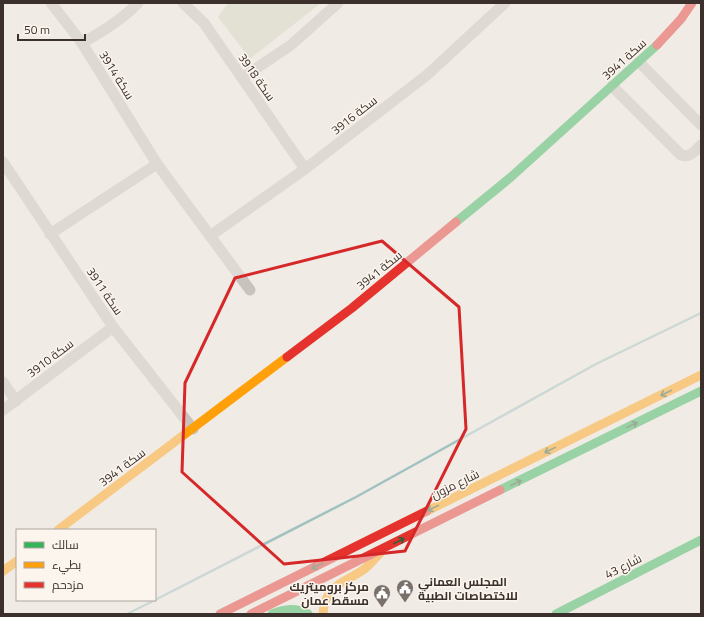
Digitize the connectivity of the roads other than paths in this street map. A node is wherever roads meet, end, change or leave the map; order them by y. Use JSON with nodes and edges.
{"nodes":[{"id":1,"x":51,"y":3,"type":"edge"},
{"id":2,"x":138,"y":3,"type":"edge"},
{"id":3,"x":183,"y":3,"type":"edge"},
{"id":4,"x":338,"y":3,"type":"edge"},
{"id":5,"x":505,"y":3,"type":"edge"},
{"id":6,"x":692,"y":3,"type":"edge"},
{"id":7,"x":82,"y":43,"type":"junction"},
{"id":8,"x":638,"y":62,"type":"junction"},
{"id":9,"x":242,"y":78,"type":"junction"},
{"id":10,"x":612,"y":86,"type":"junction"},
{"id":11,"x":701,"y":125,"type":"edge"},
{"id":12,"x":701,"y":145,"type":"edge"},
{"id":13,"x":3,"y":162,"type":"edge"},
{"id":14,"x":157,"y":164,"type":"junction"},
{"id":15,"x":305,"y":169,"type":"junction"},
{"id":16,"x":50,"y":234,"type":"junction"},
{"id":17,"x":210,"y":236,"type":"junction"},
{"id":18,"x":250,"y":290,"type":"dead end"},
{"id":19,"x":113,"y":327,"type":"junction"},
{"id":20,"x":701,"y":375,"type":"edge"},
{"id":21,"x":3,"y":382,"type":"edge"},
{"id":22,"x":701,"y":391,"type":"edge"},
{"id":23,"x":16,"y":401,"type":"junction"},
{"id":24,"x":3,"y":410,"type":"edge"},
{"id":25,"x":193,"y":430,"type":"junction"},
{"id":26,"x":59,"y":529,"type":"edge"},
{"id":27,"x":701,"y":540,"type":"edge"},
{"id":28,"x":383,"y":548,"type":"junction"},
{"id":29,"x":16,"y":562,"type":"edge"},
{"id":30,"x":3,"y":571,"type":"edge"},
{"id":31,"x":220,"y":614,"type":"edge"},
{"id":32,"x":251,"y":614,"type":"edge"},
{"id":33,"x":272,"y":614,"type":"edge"},
{"id":34,"x":308,"y":614,"type":"edge"},
{"id":35,"x":323,"y":614,"type":"edge"},
{"id":36,"x":556,"y":614,"type":"edge"}],
"edges":[{"from":1,"to":7,"type":"street","name":"سكة 3914"},
{"from":2,"to":7,"type":"street"},
{"from":3,"to":9,"type":"street","name":"سكة 3918"},
{"from":4,"to":9,"type":"street"},
{"from":5,"to":15,"type":"street","name":"سكة 3916"},
{"from":6,"to":8,"type":"street","name":"سكة 3941"},
{"from":7,"to":14,"type":"street","name":"سكة 3914"},
{"from":8,"to":10,"type":"street","name":"سكة 3941"},
{"from":8,"to":11,"type":"street"},
{"from":9,"to":15,"type":"street","name":"سكة 3918"},
{"from":10,"to":12,"type":"street"},
{"from":10,"to":25,"type":"street","name":"سكة 3941"},
{"from":13,"to":16,"type":"street","name":"سكة 3911"},
{"from":14,"to":16,"type":"street"},
{"from":14,"to":17,"type":"street","name":"سكة 3914"},
{"from":15,"to":17,"type":"street","name":"سكة 3916"},
{"from":16,"to":19,"type":"street","name":"سكة 3911"},
{"from":17,"to":18,"type":"street","name":"سكة 3914"},
{"from":19,"to":23,"type":"street","name":"سكة 3910"},
{"from":19,"to":25,"type":"street","name":"سكة 3911"},
{"from":20,"to":31,"type":"street","name":"شارع مزون","one_way":true},
{"from":21,"to":23,"type":"street"},
{"from":28,"to":22,"type":"street","one_way":true},
{"from":23,"to":24,"type":"street","name":"سكة 3910"},
{"from":25,"to":26,"type":"street","name":"سكة 3941"},
{"from":27,"to":36,"type":"street","name":"شارع 43"},
{"from":28,"to":32,"type":"street"},
{"from":28,"to":35,"type":"street"},
{"from":29,"to":30,"type":"street"},
{"from":33,"to":34,"type":"street"}]}
